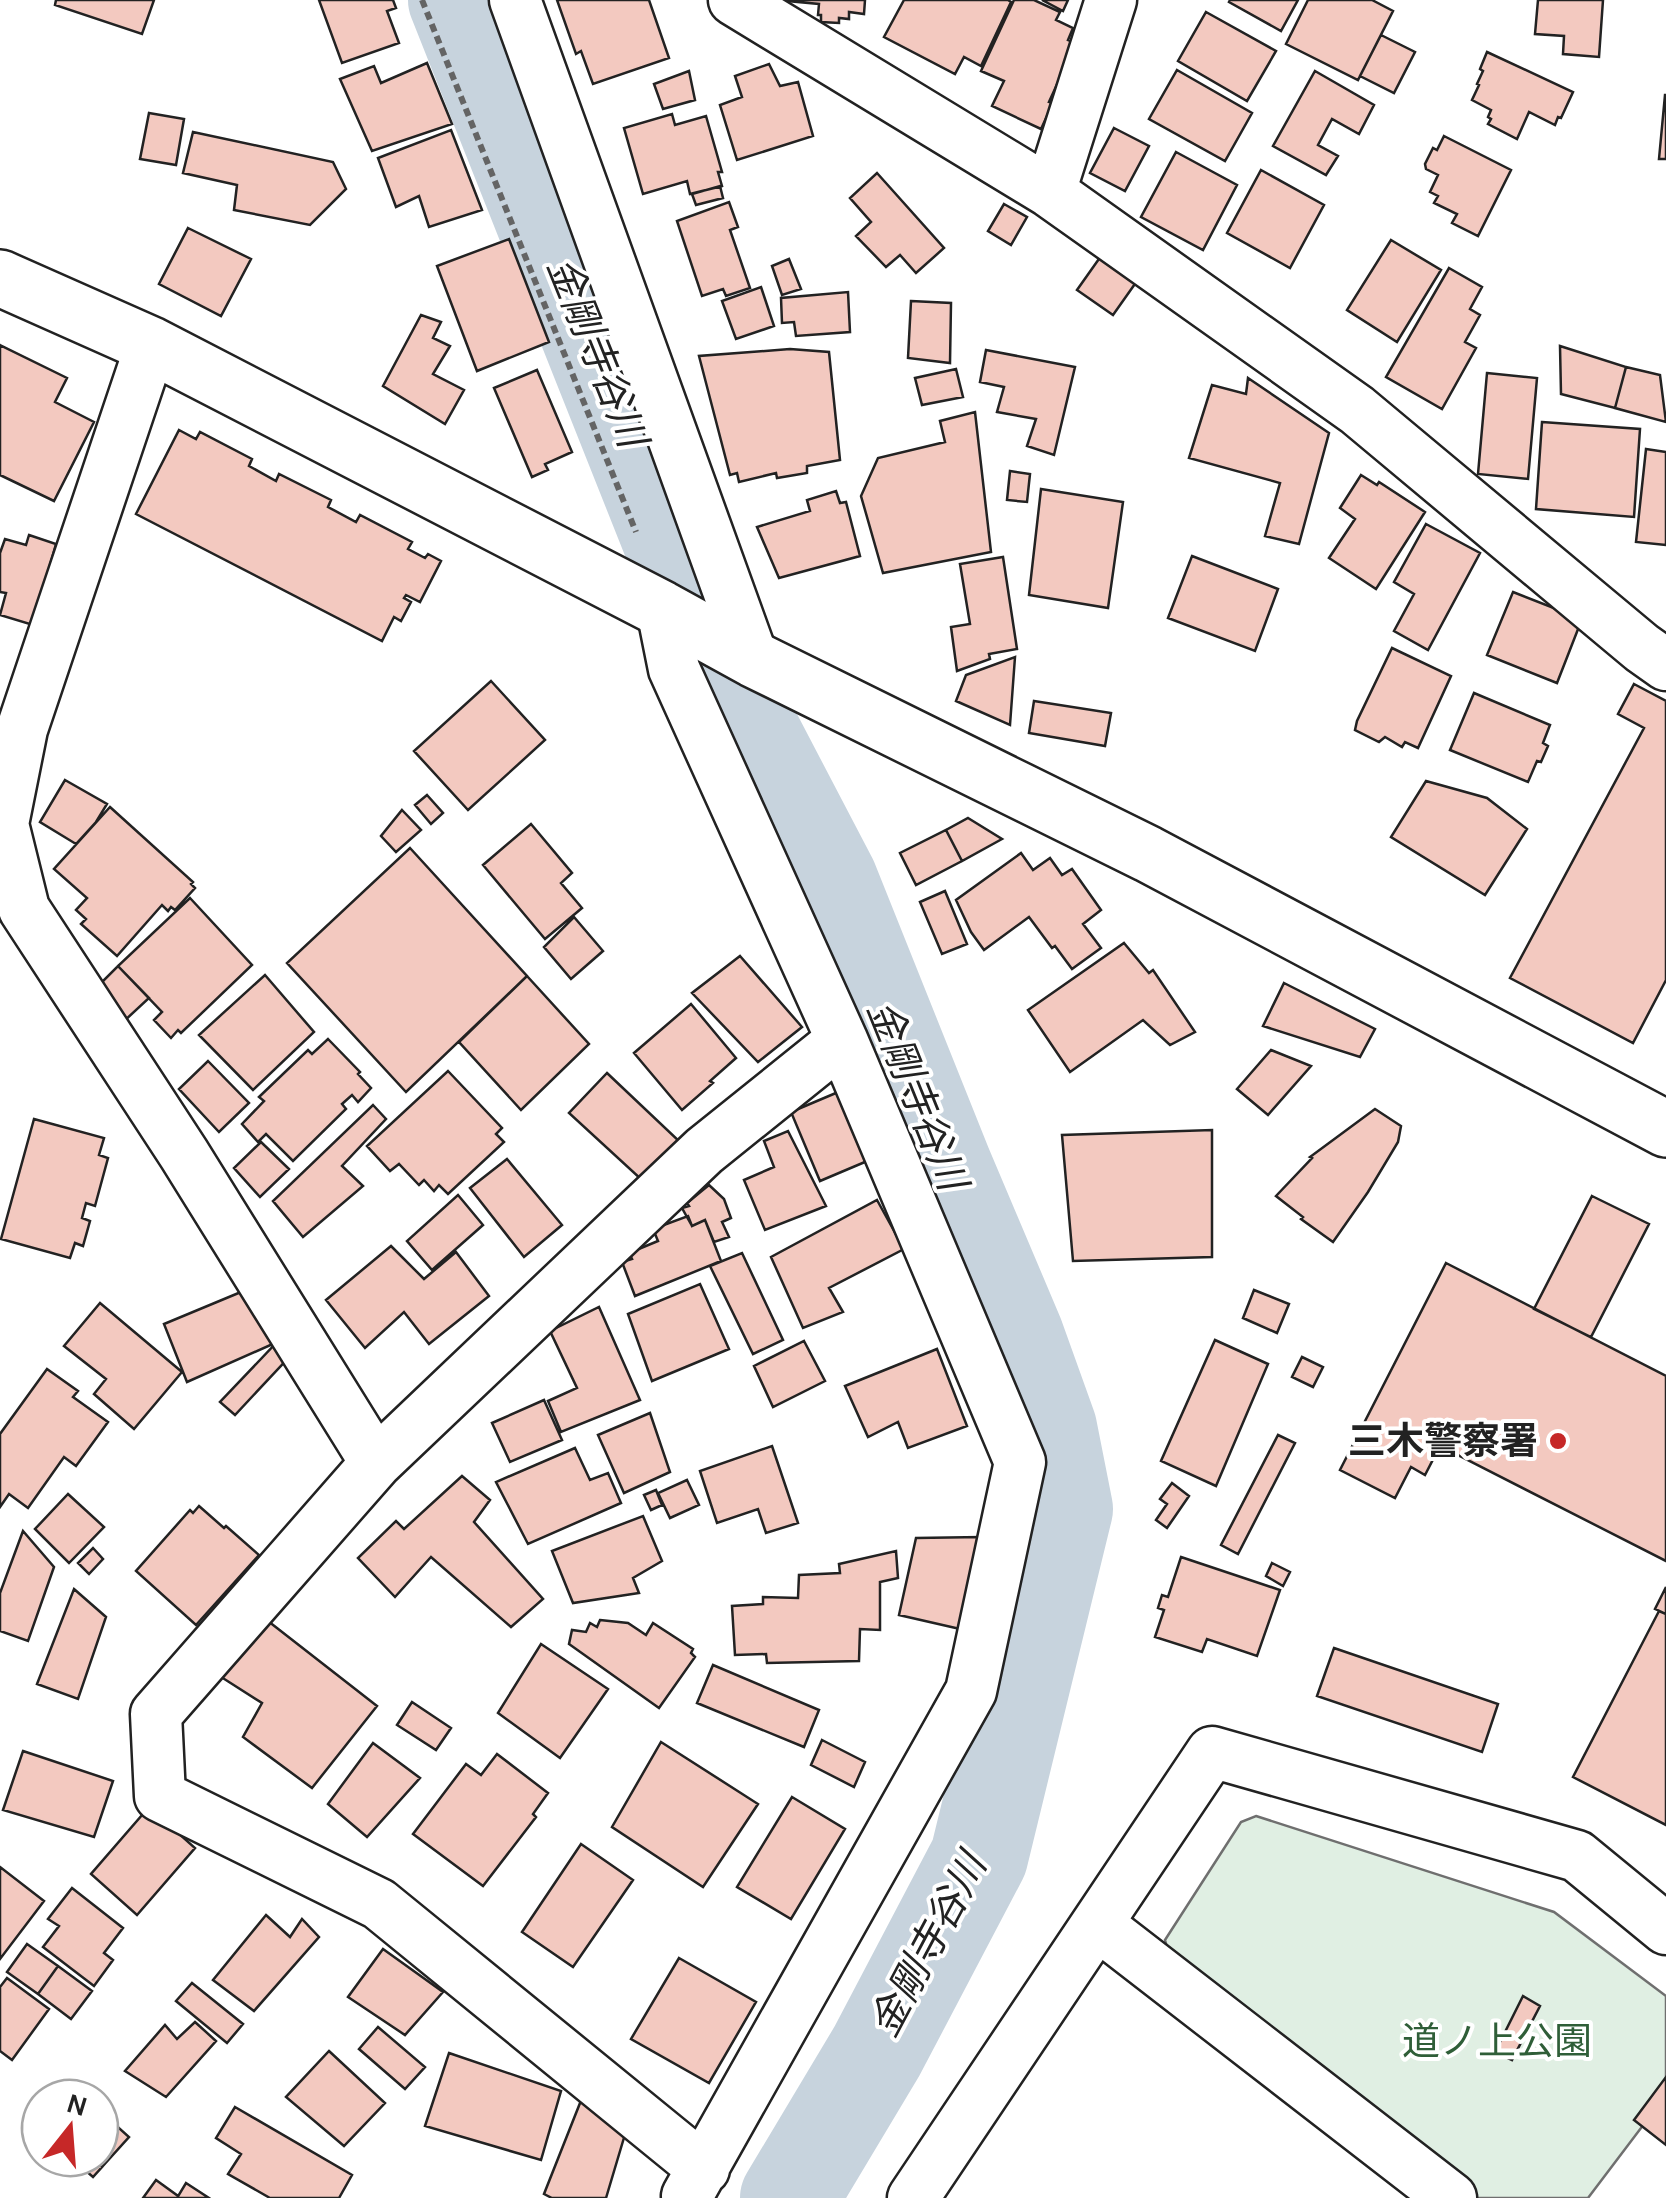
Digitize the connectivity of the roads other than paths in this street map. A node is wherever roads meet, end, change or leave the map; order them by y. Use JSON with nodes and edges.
{"nodes":[{"id":1,"x":515,"y":0,"type":"edge"},
{"id":2,"x":734,"y":0,"type":"edge"},
{"id":3,"x":1111,"y":0,"type":"edge"},
{"id":4,"x":1050,"y":192,"type":"junction"},
{"id":5,"x":0,"y":278,"type":"edge"},
{"id":6,"x":151,"y":345,"type":"junction"},
{"id":7,"x":662,"y":609,"type":"junction"},
{"id":8,"x":753,"y":659,"type":"junction"},
{"id":9,"x":1666,"y":666,"type":"edge"},
{"id":10,"x":842,"y":1040,"type":"junction"},
{"id":11,"x":1666,"y":1129,"type":"edge"},
{"id":12,"x":376,"y":1463,"type":"junction"},
{"id":13,"x":1096,"y":1924,"type":"junction"},
{"id":14,"x":1666,"y":1929,"type":"edge"},
{"id":15,"x":695,"y":2184,"type":"edge"},
{"id":16,"x":913,"y":2198,"type":"edge"},
{"id":17,"x":1451,"y":2198,"type":"edge"}],
"edges":[{"from":1,"to":8,"type":"street"},
{"from":2,"to":4,"type":"street"},
{"from":3,"to":4,"type":"street"},
{"from":4,"to":9,"type":"street"},
{"from":5,"to":6,"type":"street"},
{"from":6,"to":7,"type":"street"},
{"from":6,"to":12,"type":"street"},
{"from":7,"to":8,"type":"street"},
{"from":7,"to":10,"type":"street"},
{"from":8,"to":11,"type":"street"},
{"from":10,"to":12,"type":"street"},
{"from":10,"to":15,"type":"street"},
{"from":12,"to":15,"type":"street"},
{"from":13,"to":14,"type":"street"},
{"from":13,"to":16,"type":"street"},
{"from":13,"to":17,"type":"street"}]}
